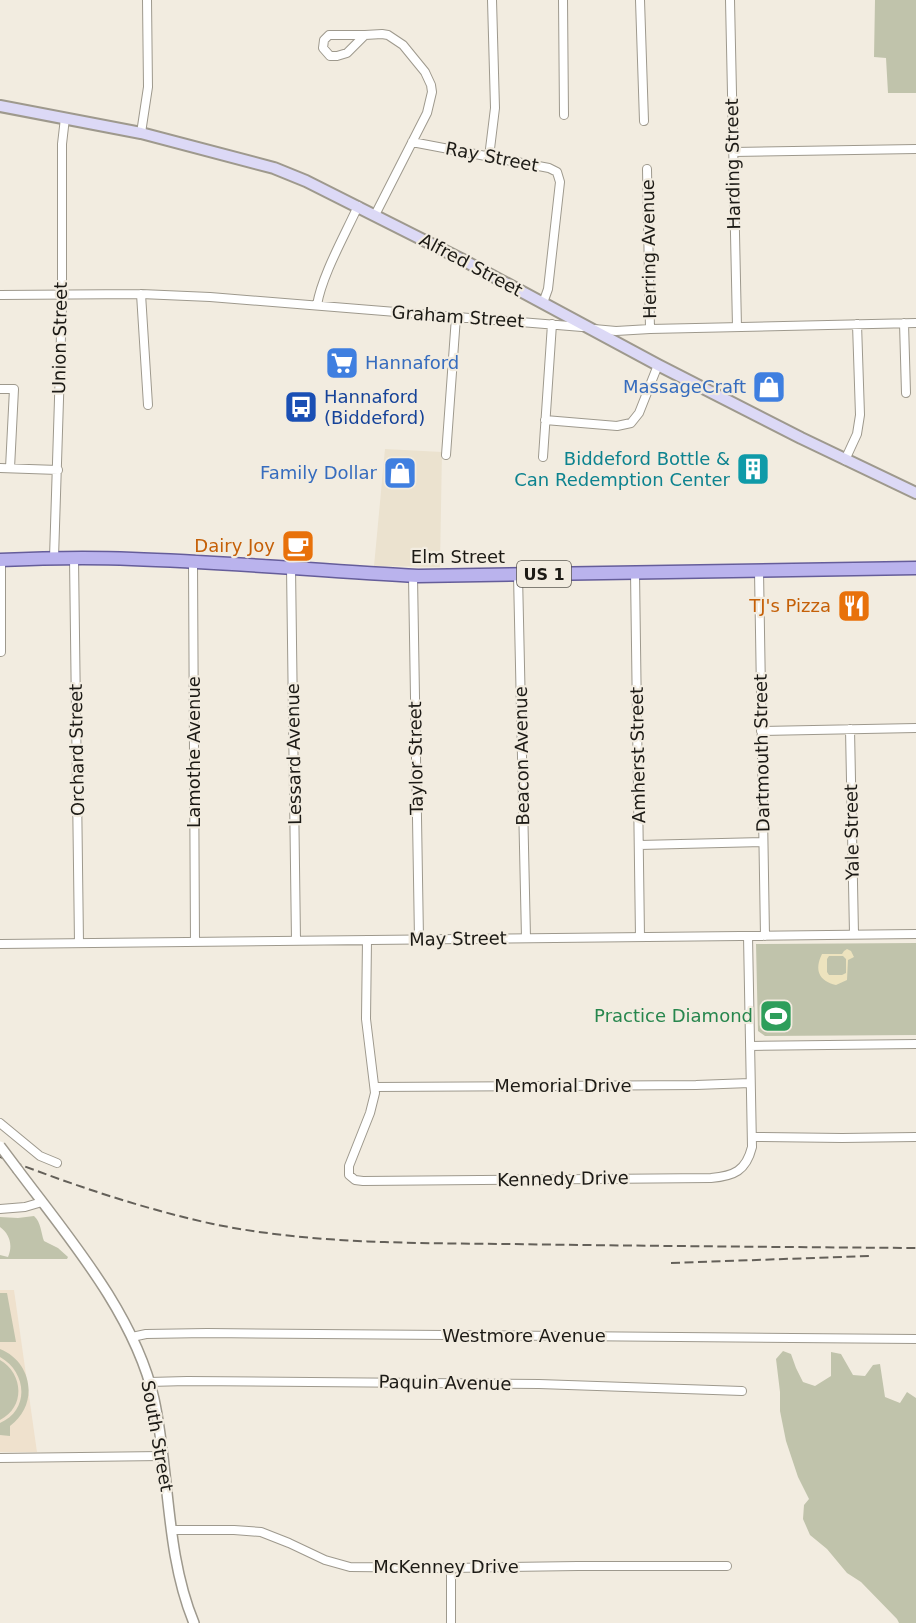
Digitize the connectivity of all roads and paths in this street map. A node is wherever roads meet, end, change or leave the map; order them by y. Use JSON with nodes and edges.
{"nodes":[{"id":1,"x":147,"y":0,"type":"edge"},
{"id":2,"x":492,"y":0,"type":"edge"},
{"id":3,"x":563,"y":0,"type":"edge"},
{"id":4,"x":640,"y":0,"type":"edge"},
{"id":5,"x":730,"y":0,"type":"edge"},
{"id":6,"x":365,"y":35,"type":"junction"},
{"id":7,"x":0,"y":106,"type":"edge"},
{"id":8,"x":564,"y":115,"type":"dead end"},
{"id":9,"x":65,"y":118,"type":"junction"},
{"id":10,"x":644,"y":121,"type":"dead end"},
{"id":11,"x":141,"y":133,"type":"junction"},
{"id":12,"x":412,"y":142,"type":"junction"},
{"id":13,"x":916,"y":149,"type":"edge"},
{"id":14,"x":733,"y":152,"type":"junction"},
{"id":15,"x":489,"y":156,"type":"junction"},
{"id":16,"x":647,"y":169,"type":"dead end"},
{"id":17,"x":358,"y":206,"type":"junction"},
{"id":18,"x":375,"y":215,"type":"junction"},
{"id":19,"x":62,"y":294,"type":"junction"},
{"id":20,"x":141,"y":294,"type":"junction"},
{"id":21,"x":0,"y":295,"type":"edge"},
{"id":22,"x":543,"y":303,"type":"junction"},
{"id":23,"x":317,"y":305,"type":"junction"},
{"id":24,"x":456,"y":317,"type":"junction"},
{"id":25,"x":904,"y":323,"type":"junction"},
{"id":26,"x":916,"y":323,"type":"edge"},
{"id":27,"x":552,"y":324,"type":"junction"},
{"id":28,"x":857,"y":324,"type":"junction"},
{"id":29,"x":737,"y":327,"type":"junction"},
{"id":30,"x":591,"y":328,"type":"junction"},
{"id":31,"x":650,"y":329,"type":"junction"},
{"id":32,"x":658,"y":364,"type":"junction"},
{"id":33,"x":0,"y":389,"type":"edge"},
{"id":34,"x":906,"y":393,"type":"dead end"},
{"id":35,"x":148,"y":405,"type":"dead end"},
{"id":36,"x":545,"y":420,"type":"junction"},
{"id":37,"x":446,"y":455,"type":"dead end"},
{"id":38,"x":543,"y":457,"type":"dead end"},
{"id":39,"x":845,"y":460,"type":"junction"},
{"id":40,"x":0,"y":468,"type":"edge"},
{"id":41,"x":10,"y":468,"type":"junction"},
{"id":42,"x":57,"y":470,"type":"junction"},
{"id":43,"x":916,"y":493,"type":"edge"},
{"id":44,"x":54,"y":558,"type":"junction"},
{"id":45,"x":75,"y":558,"type":"junction"},
{"id":46,"x":0,"y":560,"type":"edge"},
{"id":47,"x":193,"y":562,"type":"junction"},
{"id":48,"x":291,"y":567,"type":"junction"},
{"id":49,"x":916,"y":568,"type":"edge"},
{"id":50,"x":759,"y":571,"type":"junction"},
{"id":51,"x":634,"y":572,"type":"junction"},
{"id":52,"x":518,"y":575,"type":"junction"},
{"id":53,"x":413,"y":576,"type":"junction"},
{"id":54,"x":1,"y":652,"type":"edge"},
{"id":55,"x":916,"y":728,"type":"edge"},
{"id":56,"x":850,"y":729,"type":"junction"},
{"id":57,"x":762,"y":731,"type":"junction"},
{"id":58,"x":763,"y":842,"type":"junction"},
{"id":59,"x":639,"y":845,"type":"junction"},
{"id":60,"x":854,"y":934,"type":"junction"},
{"id":61,"x":916,"y":934,"type":"edge"},
{"id":62,"x":748,"y":936,"type":"junction"},
{"id":63,"x":765,"y":936,"type":"junction"},
{"id":64,"x":640,"y":937,"type":"junction"},
{"id":65,"x":526,"y":938,"type":"junction"},
{"id":66,"x":419,"y":939,"type":"junction"},
{"id":67,"x":296,"y":940,"type":"junction"},
{"id":68,"x":367,"y":940,"type":"junction"},
{"id":69,"x":195,"y":942,"type":"junction"},
{"id":70,"x":79,"y":943,"type":"junction"},
{"id":71,"x":0,"y":944,"type":"edge"},
{"id":72,"x":916,"y":1044,"type":"edge"},
{"id":73,"x":750,"y":1046,"type":"junction"},
{"id":74,"x":750,"y":1083,"type":"junction"},
{"id":75,"x":375,"y":1087,"type":"junction"},
{"id":76,"x":0,"y":1123,"type":"edge"},
{"id":77,"x":756,"y":1137,"type":"junction"},
{"id":78,"x":916,"y":1137,"type":"edge"},
{"id":79,"x":0,"y":1146,"type":"edge"},
{"id":80,"x":57,"y":1163,"type":"dead end"},
{"id":81,"x":42,"y":1202,"type":"junction"},
{"id":82,"x":0,"y":1209,"type":"edge"},
{"id":83,"x":132,"y":1337,"type":"junction"},
{"id":84,"x":916,"y":1339,"type":"edge"},
{"id":85,"x":149,"y":1382,"type":"junction"},
{"id":86,"x":741,"y":1391,"type":"dead end"},
{"id":87,"x":162,"y":1456,"type":"junction"},
{"id":88,"x":0,"y":1458,"type":"edge"},
{"id":89,"x":172,"y":1530,"type":"junction"},
{"id":90,"x":727,"y":1566,"type":"dead end"},
{"id":91,"x":451,"y":1568,"type":"junction"},
{"id":92,"x":194,"y":1623,"type":"edge"},
{"id":93,"x":451,"y":1623,"type":"edge"}],
"edges":[{"from":1,"to":11,"type":"street"},
{"from":2,"to":15,"type":"street"},
{"from":3,"to":8,"type":"street"},
{"from":4,"to":10,"type":"street"},
{"from":5,"to":14,"type":"street","name":"Harding Street"},
{"from":6,"to":6,"type":"street"},
{"from":6,"to":12,"type":"street"},
{"from":7,"to":9,"type":"main road","name":"Alfred Street"},
{"from":9,"to":11,"type":"main road","name":"Alfred Street"},
{"from":9,"to":19,"type":"street","name":"Union Street"},
{"from":11,"to":17,"type":"main road","name":"Alfred Street"},
{"from":12,"to":15,"type":"street","name":"Ray Street"},
{"from":12,"to":18,"type":"street"},
{"from":13,"to":14,"type":"street"},
{"from":14,"to":29,"type":"street","name":"Harding Street"},
{"from":15,"to":22,"type":"street","name":"Ray Street"},
{"from":16,"to":31,"type":"street","name":"Herring Avenue"},
{"from":17,"to":18,"type":"main road","name":"Alfred Street"},
{"from":17,"to":23,"type":"street"},
{"from":18,"to":22,"type":"main road","name":"Alfred Street"},
{"from":19,"to":20,"type":"street","name":"Graham Street"},
{"from":19,"to":21,"type":"street","name":"Graham Street"},
{"from":19,"to":42,"type":"street","name":"Union Street"},
{"from":20,"to":23,"type":"street","name":"Graham Street"},
{"from":20,"to":35,"type":"street"},
{"from":22,"to":30,"type":"main road","name":"Alfred Street"},
{"from":23,"to":24,"type":"street","name":"Graham Street"},
{"from":24,"to":27,"type":"street","name":"Graham Street"},
{"from":24,"to":37,"type":"street"},
{"from":25,"to":26,"type":"street","name":"Graham Street"},
{"from":25,"to":28,"type":"street","name":"Graham Street"},
{"from":25,"to":34,"type":"street"},
{"from":27,"to":30,"type":"street","name":"Graham Street"},
{"from":27,"to":36,"type":"street"},
{"from":28,"to":29,"type":"street","name":"Graham Street"},
{"from":28,"to":39,"type":"street"},
{"from":29,"to":31,"type":"street","name":"Graham Street"},
{"from":30,"to":31,"type":"street","name":"Graham Street"},
{"from":30,"to":32,"type":"main road","name":"Alfred Street"},
{"from":32,"to":36,"type":"street"},
{"from":32,"to":39,"type":"main road","name":"Alfred Street"},
{"from":33,"to":41,"type":"street"},
{"from":36,"to":38,"type":"street"},
{"from":39,"to":43,"type":"main road","name":"Alfred Street"},
{"from":40,"to":41,"type":"street"},
{"from":41,"to":42,"type":"street"},
{"from":42,"to":44,"type":"street","name":"Union Street"},
{"from":44,"to":45,"type":"main road","name":"Elm Street","number":"US 1"},
{"from":44,"to":46,"type":"main road","name":"Elm Street","number":"US 1"},
{"from":45,"to":47,"type":"main road","name":"Elm Street","number":"US 1"},
{"from":45,"to":70,"type":"street","name":"Orchard Street"},
{"from":46,"to":54,"type":"street"},
{"from":47,"to":48,"type":"main road","name":"Elm Street","number":"US 1"},
{"from":47,"to":69,"type":"street","name":"Lamothe Avenue"},
{"from":48,"to":53,"type":"main road","name":"Elm Street","number":"US 1"},
{"from":48,"to":67,"type":"street","name":"Lessard Avenue"},
{"from":49,"to":50,"type":"main road","name":"Elm Street","number":"US 1"},
{"from":50,"to":51,"type":"main road","name":"Elm Street","number":"US 1"},
{"from":50,"to":57,"type":"street","name":"Dartmouth Street"},
{"from":51,"to":52,"type":"main road","name":"Elm Street","number":"US 1"},
{"from":51,"to":59,"type":"street","name":"Amherst Street"},
{"from":52,"to":53,"type":"main road","name":"Elm Street","number":"US 1"},
{"from":52,"to":65,"type":"street","name":"Beacon Avenue"},
{"from":53,"to":66,"type":"street","name":"Taylor Street"},
{"from":55,"to":56,"type":"street"},
{"from":56,"to":57,"type":"street"},
{"from":56,"to":60,"type":"street","name":"Yale Street"},
{"from":57,"to":58,"type":"street","name":"Dartmouth Street"},
{"from":58,"to":59,"type":"street"},
{"from":58,"to":63,"type":"street","name":"Dartmouth Street"},
{"from":59,"to":64,"type":"street","name":"Amherst Street"},
{"from":60,"to":61,"type":"street","name":"May Street"},
{"from":60,"to":63,"type":"street","name":"May Street"},
{"from":62,"to":63,"type":"street","name":"May Street"},
{"from":62,"to":64,"type":"street","name":"May Street"},
{"from":62,"to":73,"type":"street"},
{"from":64,"to":65,"type":"street","name":"May Street"},
{"from":65,"to":66,"type":"street","name":"May Street"},
{"from":66,"to":68,"type":"street","name":"May Street"},
{"from":67,"to":68,"type":"street","name":"May Street"},
{"from":67,"to":69,"type":"street","name":"May Street"},
{"from":68,"to":75,"type":"street"},
{"from":69,"to":70,"type":"street","name":"May Street"},
{"from":70,"to":71,"type":"street","name":"May Street"},
{"from":72,"to":73,"type":"street"},
{"from":73,"to":74,"type":"street"},
{"from":74,"to":75,"type":"street","name":"Memorial Drive"},
{"from":74,"to":77,"type":"street"},
{"from":75,"to":77,"type":"street","name":"Kennedy Drive"},
{"from":76,"to":80,"type":"street"},
{"from":77,"to":78,"type":"street"},
{"from":79,"to":81,"type":"street","name":"South Street","bridge":true},
{"from":81,"to":82,"type":"street"},
{"from":81,"to":83,"type":"street","name":"South Street"},
{"from":83,"to":84,"type":"street","name":"Westmore Avenue"},
{"from":83,"to":85,"type":"street","name":"South Street"},
{"from":85,"to":86,"type":"street","name":"Paquin Avenue"},
{"from":85,"to":87,"type":"street","name":"South Street"},
{"from":87,"to":88,"type":"street"},
{"from":87,"to":89,"type":"street","name":"South Street"},
{"from":89,"to":91,"type":"street","name":"McKenney Drive"},
{"from":89,"to":92,"type":"street","name":"South Street"},
{"from":90,"to":91,"type":"street","name":"McKenney Drive"},
{"from":91,"to":93,"type":"street"}]}
